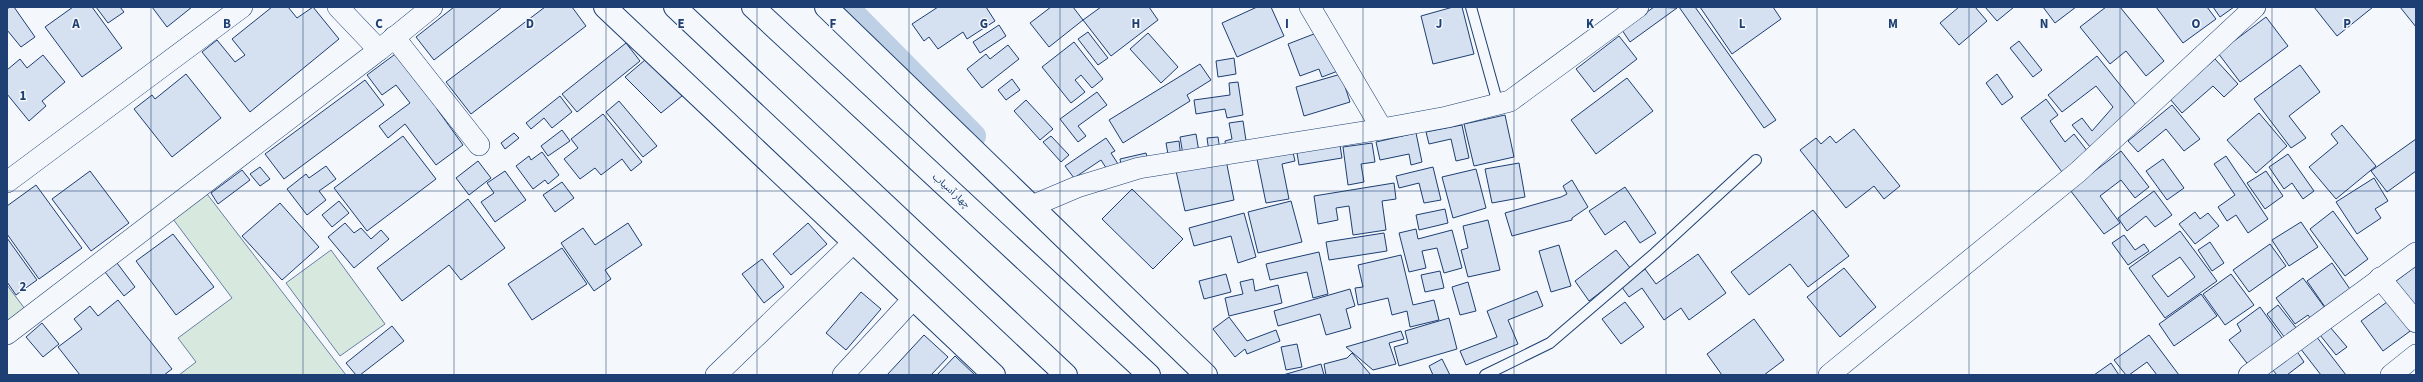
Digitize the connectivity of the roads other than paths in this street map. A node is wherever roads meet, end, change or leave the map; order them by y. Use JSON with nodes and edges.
{"nodes":[{"id":1,"x":242,"y":7,"type":"edge"},
{"id":2,"x":338,"y":7,"type":"edge"},
{"id":3,"x":432,"y":7,"type":"edge"},
{"id":4,"x":605,"y":7,"type":"edge"},
{"id":5,"x":675,"y":7,"type":"edge"},
{"id":6,"x":753,"y":7,"type":"edge"},
{"id":7,"x":826,"y":7,"type":"edge"},
{"id":8,"x":1310,"y":7,"type":"edge"},
{"id":9,"x":1471,"y":7,"type":"edge"},
{"id":10,"x":1638,"y":7,"type":"edge"},
{"id":11,"x":2255,"y":7,"type":"edge"},
{"id":12,"x":386,"y":44,"type":"junction"},
{"id":13,"x":1498,"y":104,"type":"junction"},
{"id":14,"x":1382,"y":129,"type":"junction"},
{"id":15,"x":480,"y":145,"type":"dead end"},
{"id":16,"x":1756,"y":160,"type":"dead end"},
{"id":17,"x":7,"y":182,"type":"edge"},
{"id":18,"x":1032,"y":206,"type":"junction"},
{"id":19,"x":854,"y":242,"type":"junction"},
{"id":20,"x":2416,"y":253,"type":"edge"},
{"id":21,"x":2380,"y":278,"type":"junction"},
{"id":22,"x":913,"y":298,"type":"junction"},
{"id":23,"x":2416,"y":322,"type":"edge"},
{"id":24,"x":7,"y":334,"type":"edge"},
{"id":25,"x":2416,"y":355,"type":"edge"},
{"id":26,"x":716,"y":375,"type":"edge"},
{"id":27,"x":843,"y":375,"type":"edge"},
{"id":28,"x":994,"y":375,"type":"edge"},
{"id":29,"x":1066,"y":375,"type":"edge"},
{"id":30,"x":1149,"y":375,"type":"edge"},
{"id":31,"x":1206,"y":375,"type":"edge"},
{"id":32,"x":1485,"y":375,"type":"edge"},
{"id":33,"x":1829,"y":375,"type":"edge"},
{"id":34,"x":2249,"y":375,"type":"edge"},
{"id":35,"x":2391,"y":375,"type":"edge"}],
"edges":[{"from":1,"to":17,"type":"street"},
{"from":2,"to":12,"type":"street"},
{"from":3,"to":12,"type":"street"},
{"from":4,"to":19,"type":"main road"},
{"from":5,"to":29,"type":"main road"},
{"from":6,"to":30,"type":"main road","name":"چهار آسیاب"},
{"from":7,"to":18,"type":"main road"},
{"from":8,"to":14,"type":"street"},
{"from":9,"to":13,"type":"lane"},
{"from":10,"to":13,"type":"street"},
{"from":11,"to":33,"type":"street"},
{"from":12,"to":15,"type":"street"},
{"from":12,"to":24,"type":"street"},
{"from":13,"to":14,"type":"street"},
{"from":14,"to":18,"type":"street"},
{"from":16,"to":32,"type":"lane"},
{"from":18,"to":31,"type":"main road"},
{"from":19,"to":22,"type":"main road"},
{"from":19,"to":26,"type":"street"},
{"from":20,"to":21,"type":"street"},
{"from":21,"to":23,"type":"street"},
{"from":21,"to":34,"type":"street"},
{"from":22,"to":27,"type":"street"},
{"from":22,"to":28,"type":"main road"},
{"from":25,"to":35,"type":"street"}]}
